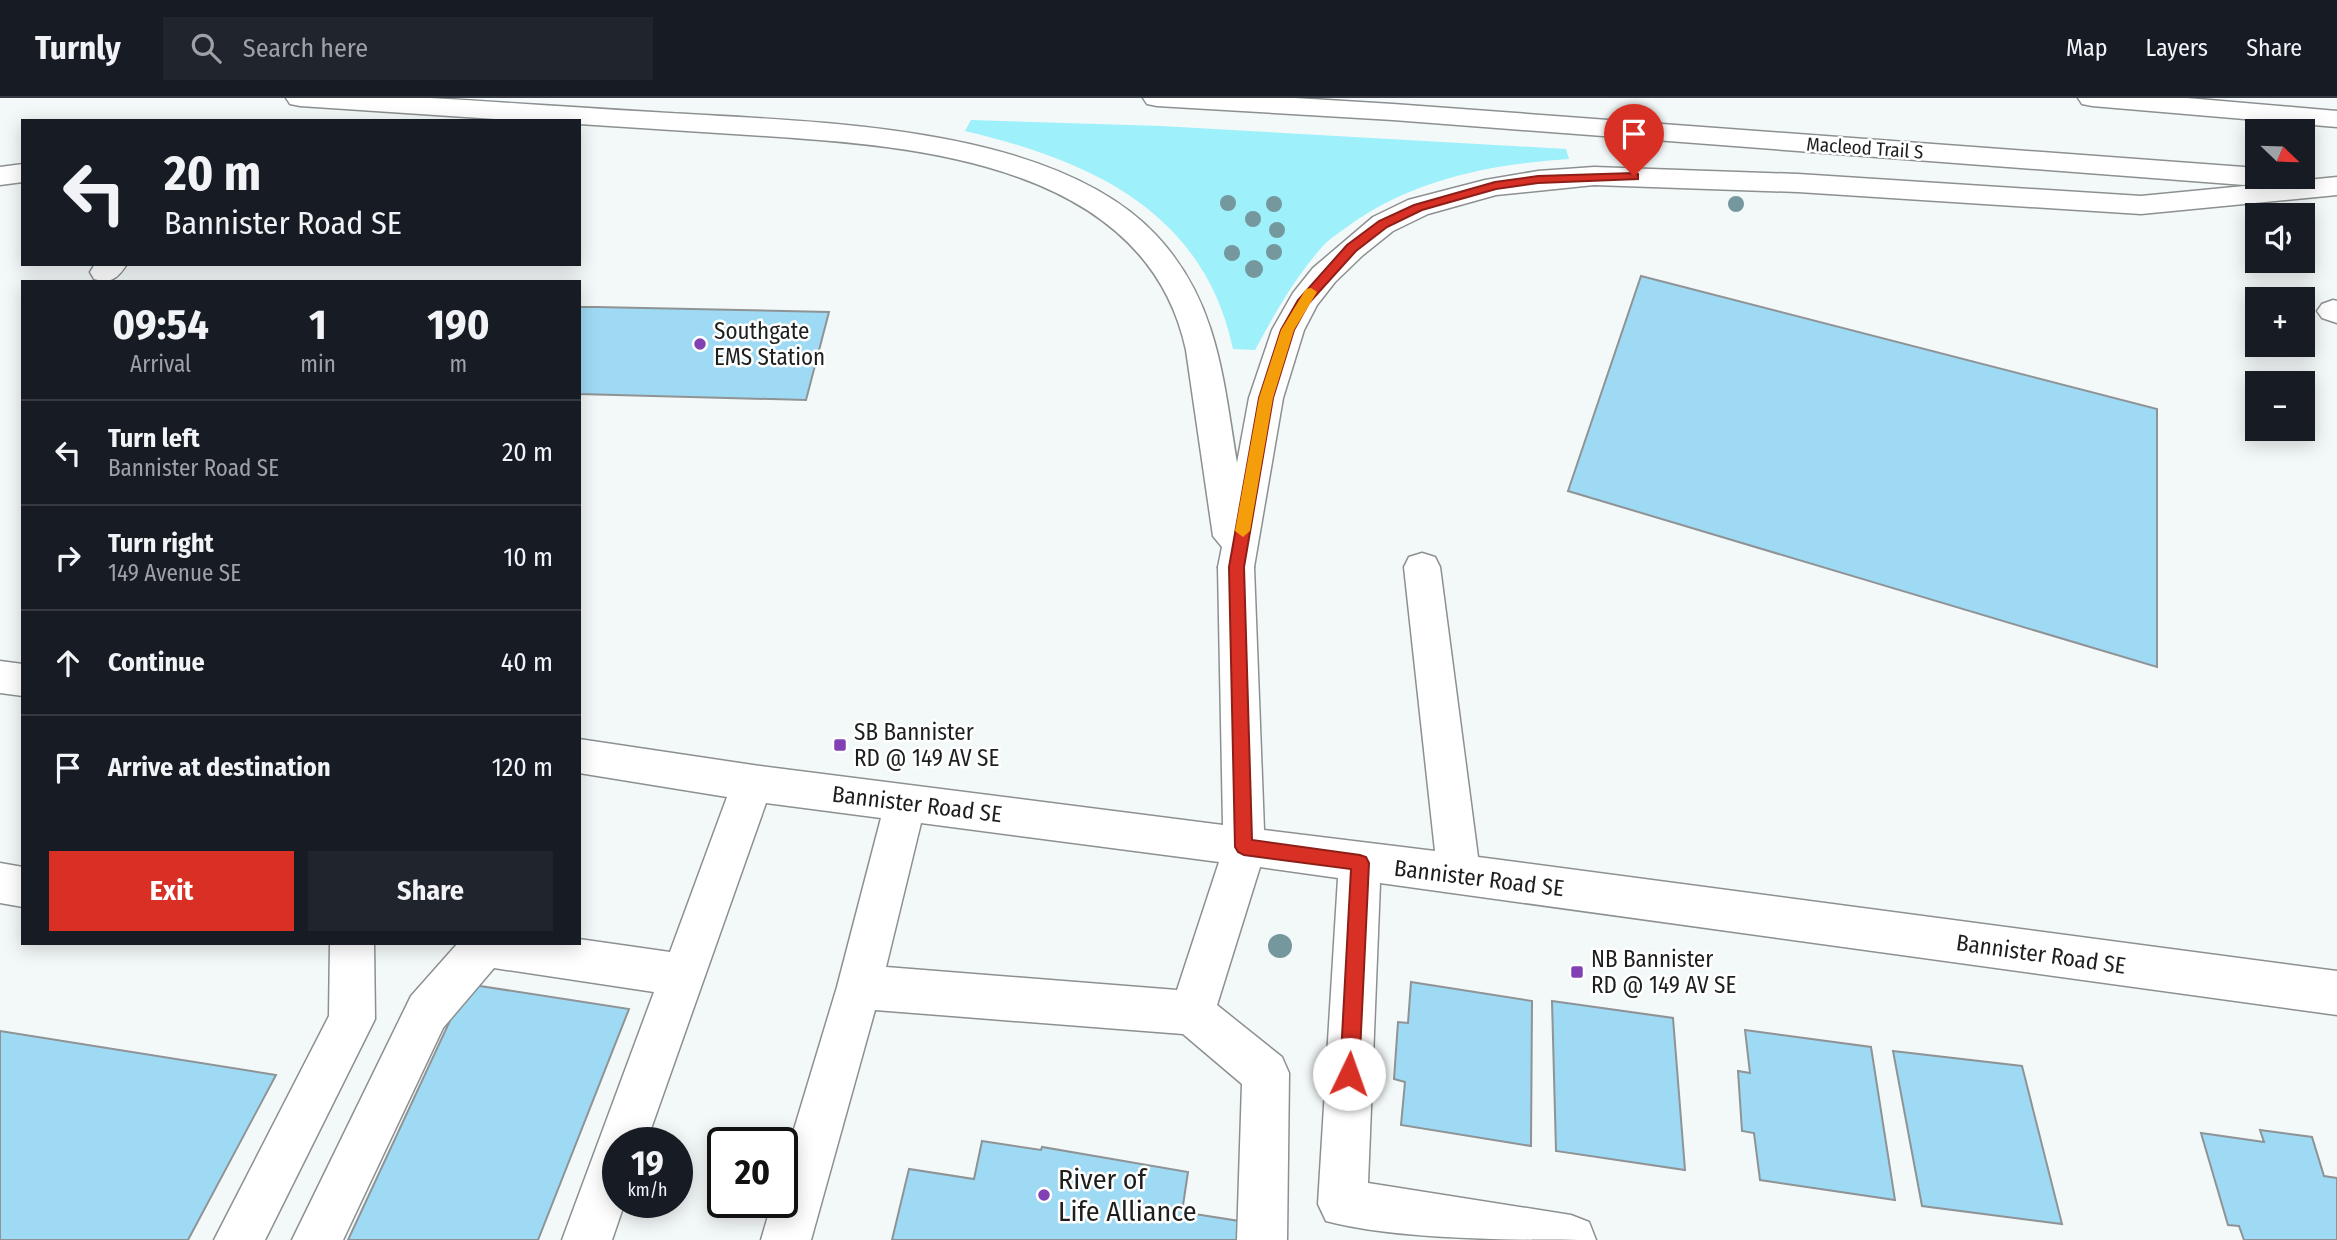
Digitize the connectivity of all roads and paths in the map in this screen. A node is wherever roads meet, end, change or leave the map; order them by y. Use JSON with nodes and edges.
{"nodes":[{"id":1,"x":300,"y":98,"type":"edge"},
{"id":2,"x":1157,"y":98,"type":"edge"},
{"id":3,"x":2092,"y":98,"type":"edge"},
{"id":4,"x":2337,"y":119,"type":"edge"},
{"id":5,"x":21,"y":173,"type":"edge"},
{"id":6,"x":0,"y":177,"type":"edge"},
{"id":7,"x":2337,"y":185,"type":"edge"},
{"id":8,"x":1236,"y":567,"type":"junction"},
{"id":9,"x":1422,"y":567,"type":"dead end"},
{"id":10,"x":0,"y":677,"type":"edge"},
{"id":11,"x":21,"y":680,"type":"edge"},
{"id":12,"x":581,"y":756,"type":"edge"},
{"id":13,"x":753,"y":783,"type":"junction"},
{"id":14,"x":905,"y":803,"type":"junction"},
{"id":15,"x":1244,"y":847,"type":"junction"},
{"id":16,"x":1360,"y":863,"type":"junction"},
{"id":17,"x":1459,"y":874,"type":"junction"},
{"id":18,"x":0,"y":883,"type":"edge"},
{"id":19,"x":21,"y":887,"type":"edge"},
{"id":20,"x":352,"y":945,"type":"edge"},
{"id":21,"x":486,"y":945,"type":"edge"},
{"id":22,"x":682,"y":975,"type":"junction"},
{"id":23,"x":859,"y":987,"type":"junction"},
{"id":24,"x":2337,"y":993,"type":"edge"},
{"id":25,"x":1192,"y":1013,"type":"junction"},
{"id":26,"x":628,"y":1127,"type":"edge"},
{"id":27,"x":602,"y":1198,"type":"edge"},
{"id":28,"x":239,"y":1240,"type":"edge"},
{"id":29,"x":317,"y":1240,"type":"edge"},
{"id":30,"x":587,"y":1240,"type":"edge"},
{"id":31,"x":786,"y":1240,"type":"edge"},
{"id":32,"x":1262,"y":1240,"type":"edge"},
{"id":33,"x":1571,"y":1240,"type":"edge"}],
"edges":[{"from":1,"to":8,"type":"main road"},
{"from":2,"to":7,"type":"main road","name":"Macleod Trail S"},
{"from":3,"to":4,"type":"main road"},
{"from":5,"to":6,"type":"main road"},
{"from":7,"to":8,"type":"main road"},
{"from":8,"to":15,"type":"main road"},
{"from":9,"to":17,"type":"main road"},
{"from":10,"to":11,"type":"main road"},
{"from":12,"to":13,"type":"main road","name":"Bannister Road SE"},
{"from":13,"to":14,"type":"main road","name":"Bannister Road SE"},
{"from":13,"to":22,"type":"main road"},
{"from":14,"to":15,"type":"main road","name":"Bannister Road SE"},
{"from":14,"to":23,"type":"main road"},
{"from":15,"to":16,"type":"main road","name":"Bannister Road SE"},
{"from":15,"to":25,"type":"main road"},
{"from":16,"to":17,"type":"main road","name":"Bannister Road SE"},
{"from":16,"to":33,"type":"main road"},
{"from":17,"to":24,"type":"main road","name":"Bannister Road SE"},
{"from":18,"to":19,"type":"main road"},
{"from":20,"to":28,"type":"main road"},
{"from":21,"to":22,"type":"main road"},
{"from":21,"to":29,"type":"main road"},
{"from":22,"to":26,"type":"main road"},
{"from":23,"to":25,"type":"main road"},
{"from":23,"to":31,"type":"main road"},
{"from":25,"to":32,"type":"main road"},
{"from":27,"to":30,"type":"main road"}]}
